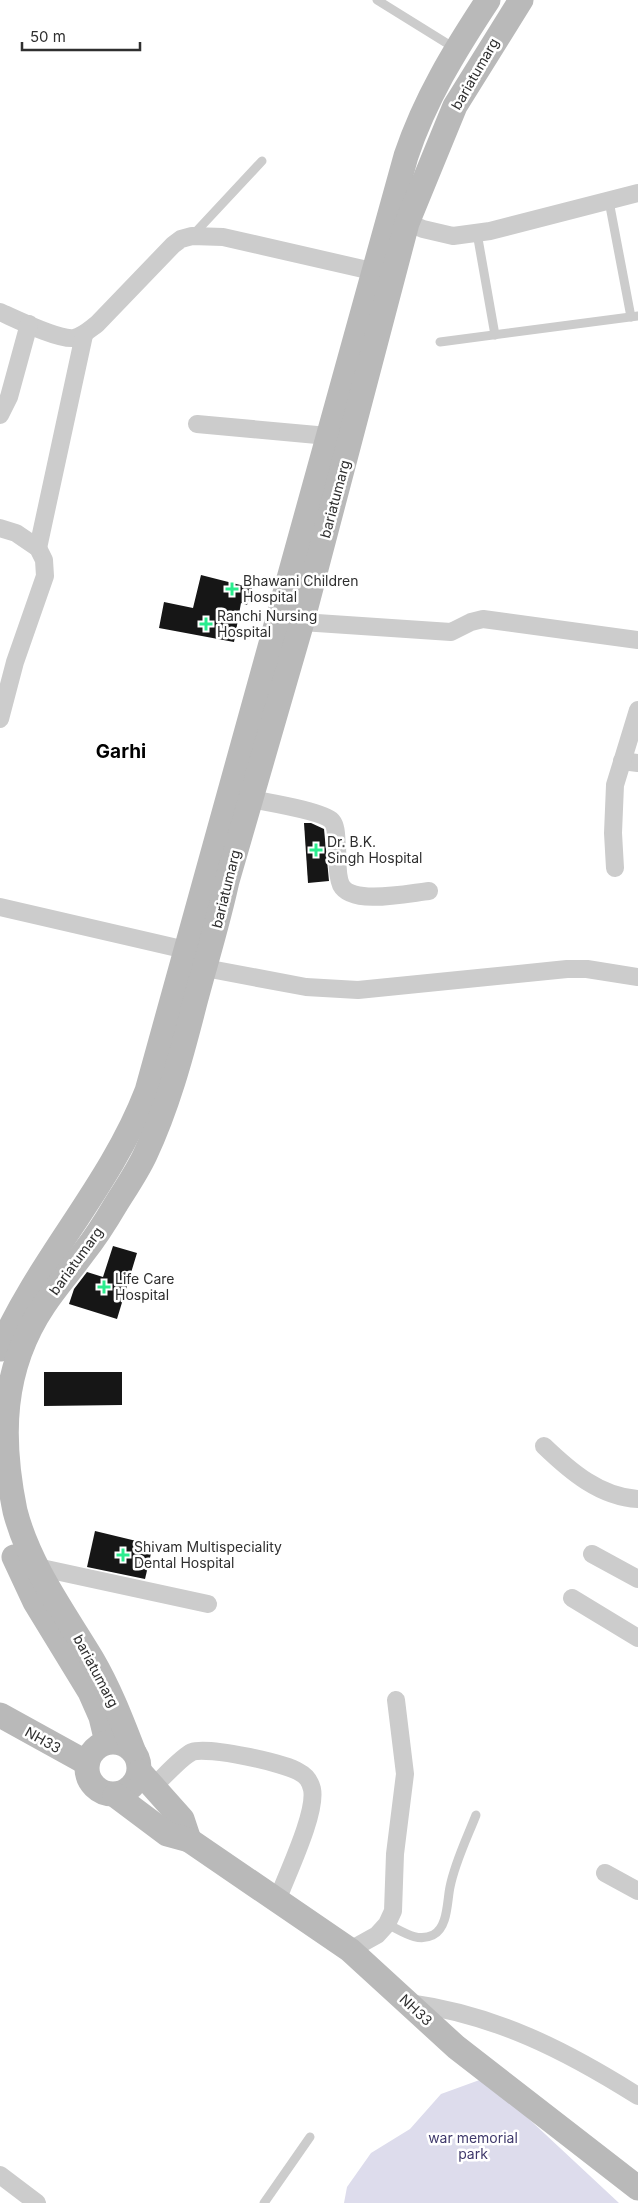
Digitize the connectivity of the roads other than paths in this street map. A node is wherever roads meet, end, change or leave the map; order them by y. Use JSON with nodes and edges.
{"nodes":[{"id":1,"x":377,"y":0,"type":"edge"},
{"id":2,"x":488,"y":0,"type":"edge"},
{"id":3,"x":521,"y":0,"type":"edge"},
{"id":4,"x":456,"y":49,"type":"junction"},
{"id":5,"x":262,"y":161,"type":"dead end"},
{"id":6,"x":638,"y":194,"type":"edge"},
{"id":7,"x":609,"y":201,"type":"junction"},
{"id":8,"x":398,"y":218,"type":"junction"},
{"id":9,"x":477,"y":233,"type":"junction"},
{"id":10,"x":192,"y":236,"type":"junction"},
{"id":11,"x":383,"y":273,"type":"junction"},
{"id":12,"x":0,"y":312,"type":"edge"},
{"id":13,"x":634,"y":317,"type":"edge"},
{"id":14,"x":28,"y":324,"type":"junction"},
{"id":15,"x":84,"y":335,"type":"junction"},
{"id":16,"x":494,"y":335,"type":"junction"},
{"id":17,"x":440,"y":342,"type":"dead end"},
{"id":18,"x":0,"y":415,"type":"edge"},
{"id":19,"x":196,"y":424,"type":"dead end"},
{"id":20,"x":328,"y":436,"type":"junction"},
{"id":21,"x":0,"y":528,"type":"edge"},
{"id":22,"x":38,"y":548,"type":"junction"},
{"id":23,"x":302,"y":622,"type":"junction"},
{"id":24,"x":638,"y":640,"type":"edge"},
{"id":25,"x":638,"y":710,"type":"edge"},
{"id":26,"x":0,"y":719,"type":"edge"},
{"id":27,"x":630,"y":762,"type":"edge"},
{"id":28,"x":251,"y":799,"type":"junction"},
{"id":29,"x":615,"y":868,"type":"dead end"},
{"id":30,"x":429,"y":891,"type":"dead end"},
{"id":31,"x":0,"y":907,"type":"edge"},
{"id":32,"x":186,"y":950,"type":"junction"},
{"id":33,"x":205,"y":968,"type":"junction"},
{"id":34,"x":638,"y":977,"type":"edge"},
{"id":35,"x":0,"y":1350,"type":"edge"},
{"id":36,"x":544,"y":1446,"type":"dead end"},
{"id":37,"x":638,"y":1499,"type":"edge"},
{"id":38,"x":0,"y":1518,"type":"edge"},
{"id":39,"x":592,"y":1554,"type":"dead end"},
{"id":40,"x":36,"y":1567,"type":"junction"},
{"id":41,"x":638,"y":1579,"type":"edge"},
{"id":42,"x":572,"y":1598,"type":"dead end"},
{"id":43,"x":208,"y":1604,"type":"dead end"},
{"id":44,"x":638,"y":1638,"type":"edge"},
{"id":45,"x":396,"y":1700,"type":"dead end"},
{"id":46,"x":0,"y":1715,"type":"edge"},
{"id":47,"x":107,"y":1742,"type":"junction"},
{"id":48,"x":87,"y":1763,"type":"junction"},
{"id":49,"x":142,"y":1770,"type":"junction"},
{"id":50,"x":115,"y":1795,"type":"junction"},
{"id":51,"x":476,"y":1815,"type":"dead end"},
{"id":52,"x":189,"y":1840,"type":"junction"},
{"id":53,"x":605,"y":1873,"type":"dead end"},
{"id":54,"x":638,"y":1891,"type":"edge"},
{"id":55,"x":277,"y":1901,"type":"junction"},
{"id":56,"x":387,"y":1924,"type":"junction"},
{"id":57,"x":350,"y":1950,"type":"junction"},
{"id":58,"x":409,"y":2003,"type":"junction"},
{"id":59,"x":638,"y":2096,"type":"edge"},
{"id":60,"x":310,"y":2137,"type":"dead end"},
{"id":61,"x":0,"y":2175,"type":"edge"},
{"id":62,"x":638,"y":2188,"type":"edge"},
{"id":63,"x":37,"y":2203,"type":"edge"},
{"id":64,"x":264,"y":2203,"type":"edge"}],
"edges":[{"from":1,"to":4,"type":"lane"},
{"from":2,"to":4,"type":"main road","name":"bariatumarg"},
{"from":3,"to":8,"type":"main road","name":"bariatumarg"},
{"from":4,"to":8,"type":"main road","name":"bariatumarg"},
{"from":5,"to":10,"type":"lane"},
{"from":6,"to":7,"type":"street"},
{"from":7,"to":9,"type":"street"},
{"from":7,"to":13,"type":"lane"},
{"from":8,"to":9,"type":"street"},
{"from":8,"to":11,"type":"main road","name":"bariatumarg"},
{"from":9,"to":16,"type":"lane"},
{"from":10,"to":11,"type":"street"},
{"from":10,"to":15,"type":"street"},
{"from":11,"to":20,"type":"main road","name":"bariatumarg"},
{"from":11,"to":23,"type":"main road","name":"bariatumarg"},
{"from":12,"to":14,"type":"street"},
{"from":13,"to":16,"type":"lane"},
{"from":14,"to":15,"type":"street"},
{"from":14,"to":18,"type":"street"},
{"from":15,"to":22,"type":"street"},
{"from":16,"to":17,"type":"lane"},
{"from":19,"to":20,"type":"street"},
{"from":20,"to":32,"type":"main road","name":"bariatumarg"},
{"from":21,"to":22,"type":"street"},
{"from":22,"to":26,"type":"street"},
{"from":23,"to":24,"type":"street"},
{"from":23,"to":28,"type":"main road","name":"bariatumarg"},
{"from":25,"to":27,"type":"street"},
{"from":27,"to":29,"type":"street"},
{"from":28,"to":30,"type":"street"},
{"from":28,"to":33,"type":"main road","name":"bariatumarg"},
{"from":31,"to":32,"type":"street"},
{"from":32,"to":35,"type":"main road","name":"bariatumarg"},
{"from":33,"to":34,"type":"street"},
{"from":33,"to":40,"type":"main road","name":"bariatumarg"},
{"from":36,"to":37,"type":"street"},
{"from":38,"to":47,"type":"main road","name":"bariatumarg"},
{"from":39,"to":41,"type":"street"},
{"from":40,"to":43,"type":"street"},
{"from":40,"to":49,"type":"main road","name":"bariatumarg"},
{"from":42,"to":44,"type":"street"},
{"from":45,"to":56,"type":"street"},
{"from":46,"to":48,"type":"main road","name":"NH33"},
{"from":47,"to":48,"type":"main road"},
{"from":47,"to":49,"type":"main road"},
{"from":48,"to":50,"type":"main road"},
{"from":49,"to":50,"type":"main road"},
{"from":49,"to":52,"type":"main road"},
{"from":49,"to":55,"type":"street"},
{"from":50,"to":52,"type":"main road","name":"NH33"},
{"from":51,"to":56,"type":"lane"},
{"from":52,"to":55,"type":"main road","name":"NH33"},
{"from":53,"to":54,"type":"street"},
{"from":55,"to":57,"type":"main road","name":"NH33"},
{"from":56,"to":57,"type":"street"},
{"from":57,"to":58,"type":"main road","name":"NH33"},
{"from":58,"to":59,"type":"street"},
{"from":58,"to":62,"type":"main road","name":"NH33"},
{"from":60,"to":64,"type":"lane"},
{"from":61,"to":63,"type":"street"}]}
